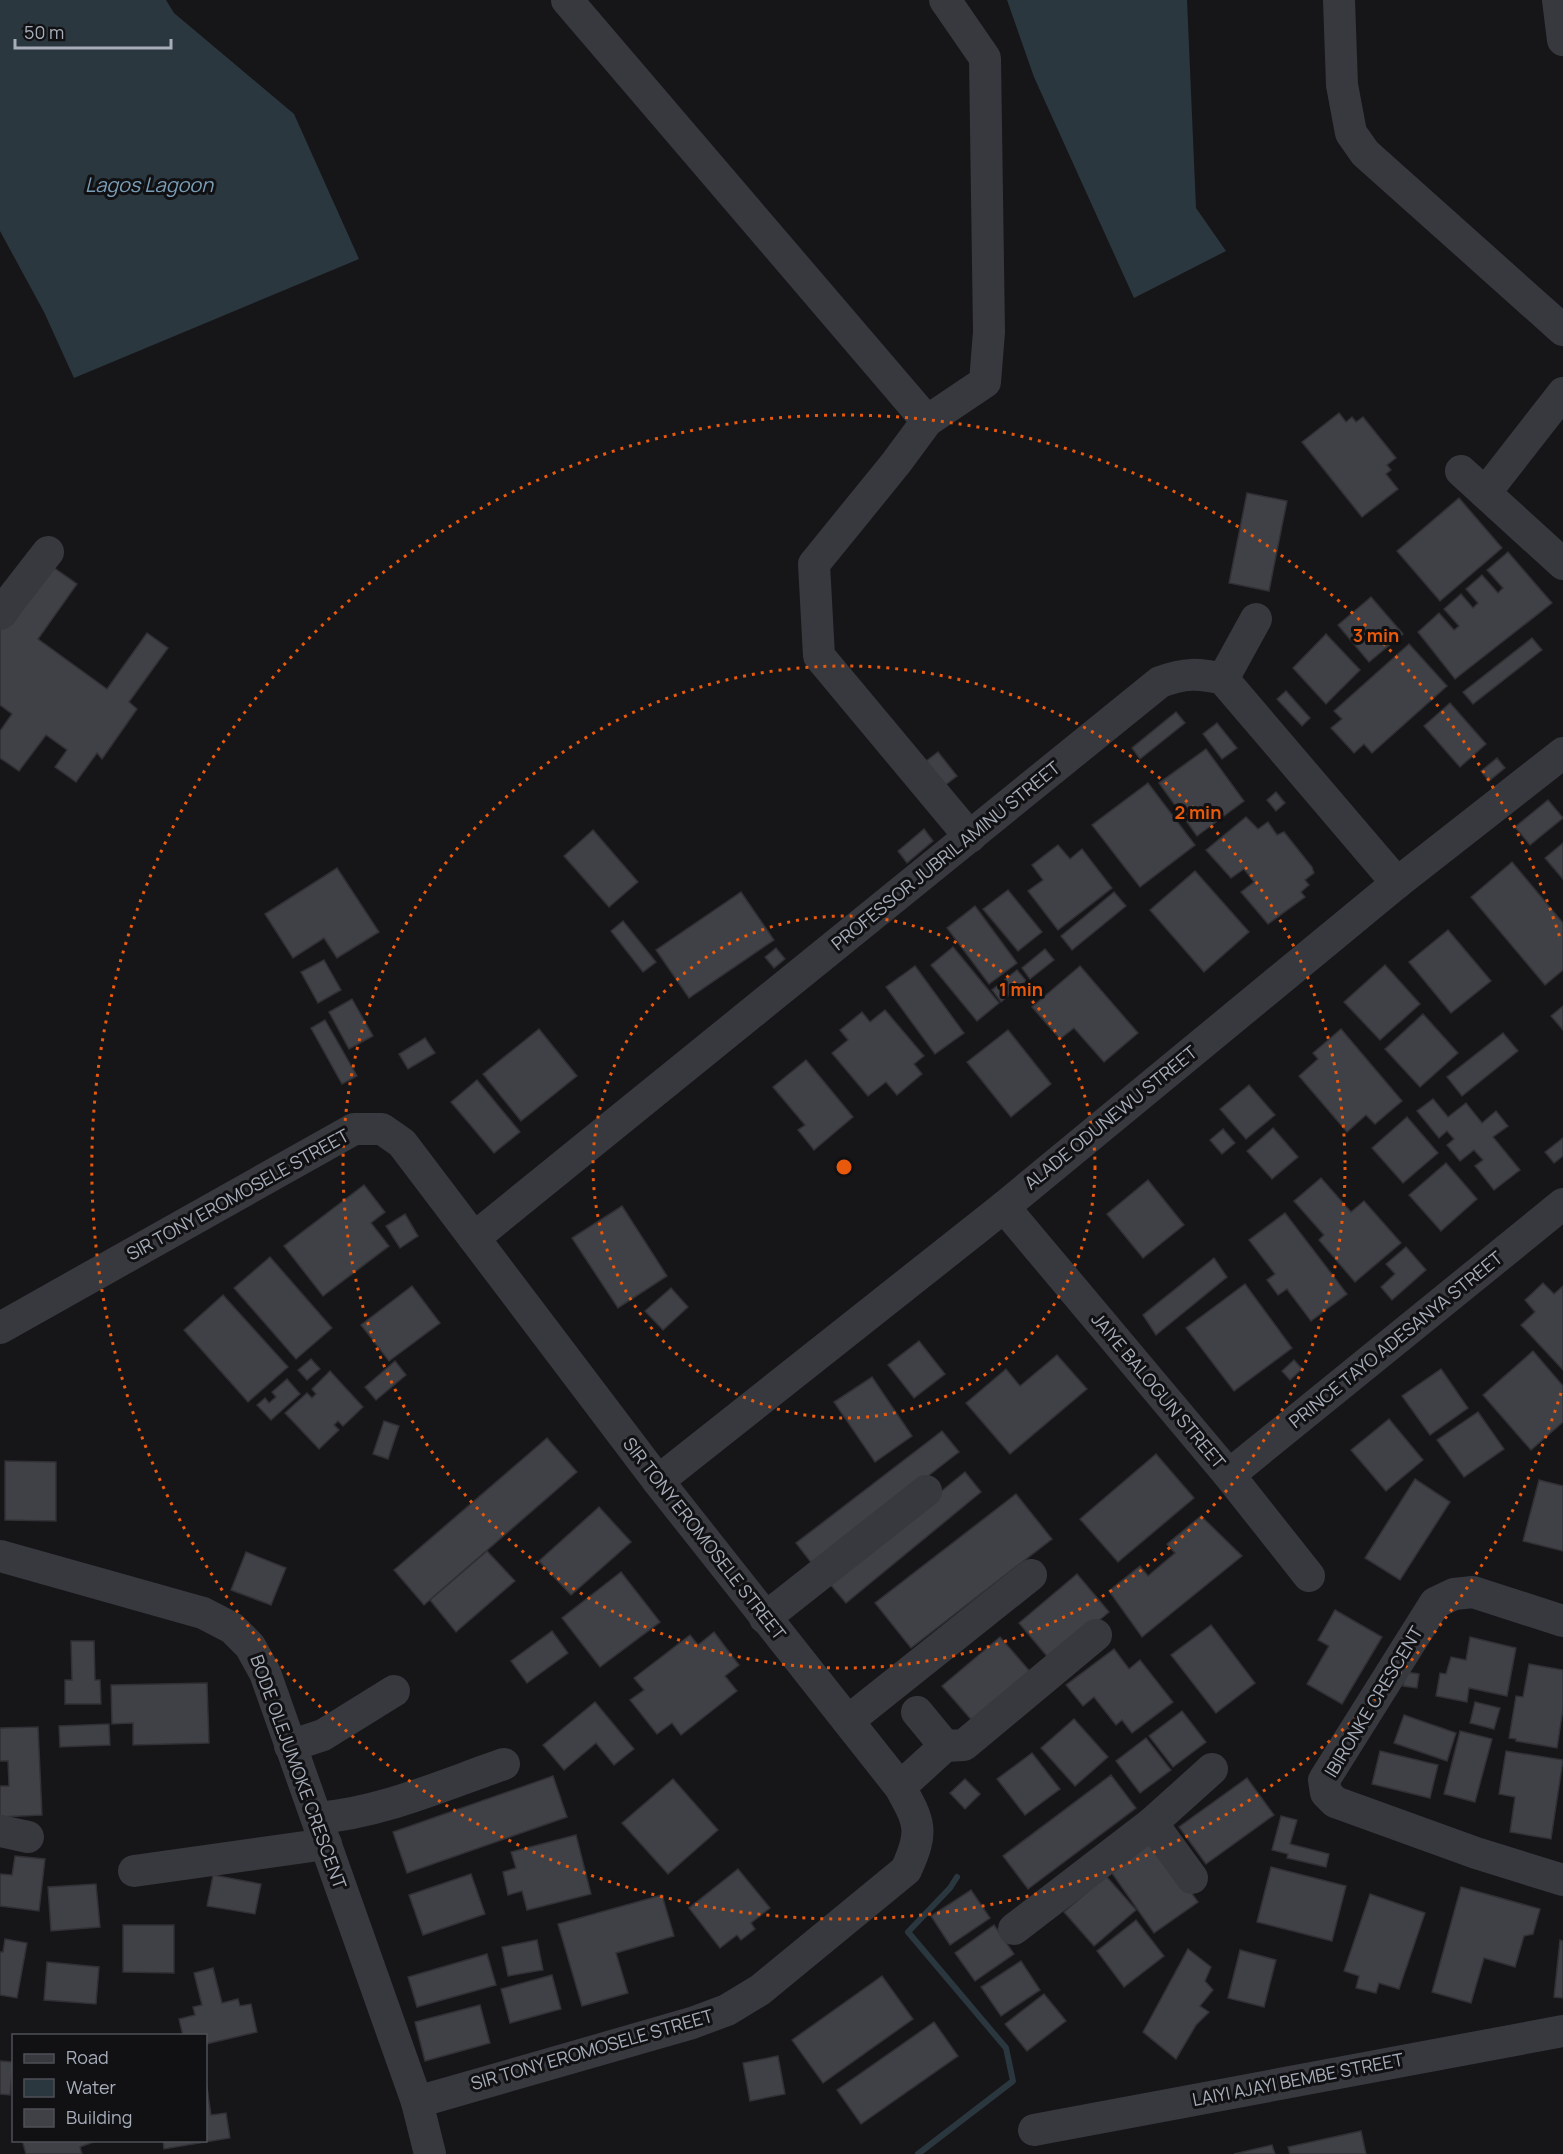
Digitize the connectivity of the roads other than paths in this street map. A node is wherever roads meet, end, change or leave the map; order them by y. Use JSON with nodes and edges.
{"nodes":[{"id":1,"x":567,"y":0,"type":"edge"},
{"id":2,"x":945,"y":0,"type":"edge"},
{"id":3,"x":1339,"y":0,"type":"edge"},
{"id":4,"x":1558,"y":0,"type":"edge"},
{"id":5,"x":1563,"y":40,"type":"edge"},
{"id":6,"x":1563,"y":330,"type":"edge"},
{"id":7,"x":1563,"y":393,"type":"edge"},
{"id":8,"x":927,"y":421,"type":"junction"},
{"id":9,"x":1461,"y":471,"type":"dead end"},
{"id":10,"x":1485,"y":493,"type":"junction"},
{"id":11,"x":48,"y":552,"type":"dead end"},
{"id":12,"x":1563,"y":564,"type":"edge"},
{"id":13,"x":0,"y":614,"type":"edge"},
{"id":14,"x":1256,"y":619,"type":"dead end"},
{"id":15,"x":1223,"y":679,"type":"junction"},
{"id":16,"x":1563,"y":753,"type":"edge"},
{"id":17,"x":970,"y":837,"type":"junction"},
{"id":18,"x":1397,"y":883,"type":"junction"},
{"id":19,"x":1563,"y":1204,"type":"edge"},
{"id":20,"x":1004,"y":1206,"type":"junction"},
{"id":21,"x":474,"y":1238,"type":"junction"},
{"id":22,"x":0,"y":1328,"type":"edge"},
{"id":23,"x":1229,"y":1475,"type":"junction"},
{"id":24,"x":658,"y":1481,"type":"junction"},
{"id":25,"x":926,"y":1491,"type":"dead end"},
{"id":26,"x":0,"y":1556,"type":"edge"},
{"id":27,"x":1031,"y":1575,"type":"dead end"},
{"id":28,"x":1309,"y":1576,"type":"dead end"},
{"id":29,"x":765,"y":1618,"type":"junction"},
{"id":30,"x":1563,"y":1621,"type":"edge"},
{"id":31,"x":1096,"y":1635,"type":"dead end"},
{"id":32,"x":394,"y":1691,"type":"dead end"},
{"id":33,"x":917,"y":1712,"type":"dead end"},
{"id":34,"x":848,"y":1721,"type":"junction"},
{"id":35,"x":290,"y":1746,"type":"junction"},
{"id":36,"x":945,"y":1746,"type":"junction"},
{"id":37,"x":504,"y":1764,"type":"dead end"},
{"id":38,"x":1212,"y":1769,"type":"dead end"},
{"id":39,"x":900,"y":1787,"type":"junction"},
{"id":40,"x":1152,"y":1823,"type":"junction"},
{"id":41,"x":321,"y":1831,"type":"junction"},
{"id":42,"x":134,"y":1871,"type":"dead end"},
{"id":43,"x":1192,"y":1878,"type":"dead end"},
{"id":44,"x":1563,"y":1880,"type":"edge"},
{"id":45,"x":1014,"y":1929,"type":"dead end"},
{"id":46,"x":1563,"y":2031,"type":"edge"},
{"id":47,"x":417,"y":2102,"type":"junction"},
{"id":48,"x":1034,"y":2130,"type":"dead end"},
{"id":49,"x":430,"y":2154,"type":"edge"}],
"edges":[{"from":1,"to":8,"type":"street"},
{"from":2,"to":8,"type":"street"},
{"from":3,"to":6,"type":"street"},
{"from":4,"to":5,"type":"street"},
{"from":7,"to":10,"type":"street"},
{"from":8,"to":17,"type":"street"},
{"from":9,"to":10,"type":"street"},
{"from":10,"to":12,"type":"street"},
{"from":11,"to":13,"type":"street"},
{"from":14,"to":15,"type":"street"},
{"from":15,"to":17,"type":"street","name":"PROFESSOR JUBRIL AMINU STREET"},
{"from":15,"to":18,"type":"street"},
{"from":16,"to":18,"type":"street","name":"ALADE ODUNEWU STREET"},
{"from":17,"to":21,"type":"street","name":"PROFESSOR JUBRIL AMINU STREET"},
{"from":18,"to":20,"type":"street","name":"ALADE ODUNEWU STREET"},
{"from":19,"to":23,"type":"street","name":"PRINCE TAYO ADESANYA STREET"},
{"from":20,"to":23,"type":"street","name":"JAIYE BALOGUN STREET"},
{"from":20,"to":24,"type":"street","name":"ALADE ODUNEWU STREET"},
{"from":21,"to":22,"type":"street","name":"SIR TONY EROMOSELE STREET"},
{"from":21,"to":24,"type":"street","name":"SIR TONY EROMOSELE STREET"},
{"from":23,"to":28,"type":"street","name":"JAIYE BALOGUN STREET"},
{"from":24,"to":29,"type":"street","name":"SIR TONY EROMOSELE STREET"},
{"from":25,"to":29,"type":"street"},
{"from":26,"to":35,"type":"street","name":"BODE OLEJUMOKE CRESCENT"},
{"from":27,"to":34,"type":"street"},
{"from":29,"to":34,"type":"street","name":"SIR TONY EROMOSELE STREET"},
{"from":30,"to":44,"type":"street","name":"IBIRONKE CRESCENT"},
{"from":31,"to":36,"type":"street"},
{"from":32,"to":35,"type":"street"},
{"from":33,"to":36,"type":"street"},
{"from":34,"to":39,"type":"street","name":"SIR TONY EROMOSELE STREET"},
{"from":35,"to":41,"type":"street","name":"BODE OLEJUMOKE CRESCENT"},
{"from":36,"to":39,"type":"street"},
{"from":37,"to":41,"type":"street"},
{"from":38,"to":40,"type":"street"},
{"from":39,"to":47,"type":"street","name":"SIR TONY EROMOSELE STREET"},
{"from":40,"to":43,"type":"street"},
{"from":40,"to":45,"type":"street"},
{"from":41,"to":42,"type":"street"},
{"from":41,"to":47,"type":"street","name":"BODE OLEJUMOKE CRESCENT"},
{"from":46,"to":48,"type":"street","name":"LAIYI AJAYI BEMBE STREET"},
{"from":47,"to":49,"type":"street","name":"BODE OLEJUMOKE CRESCENT"}]}
